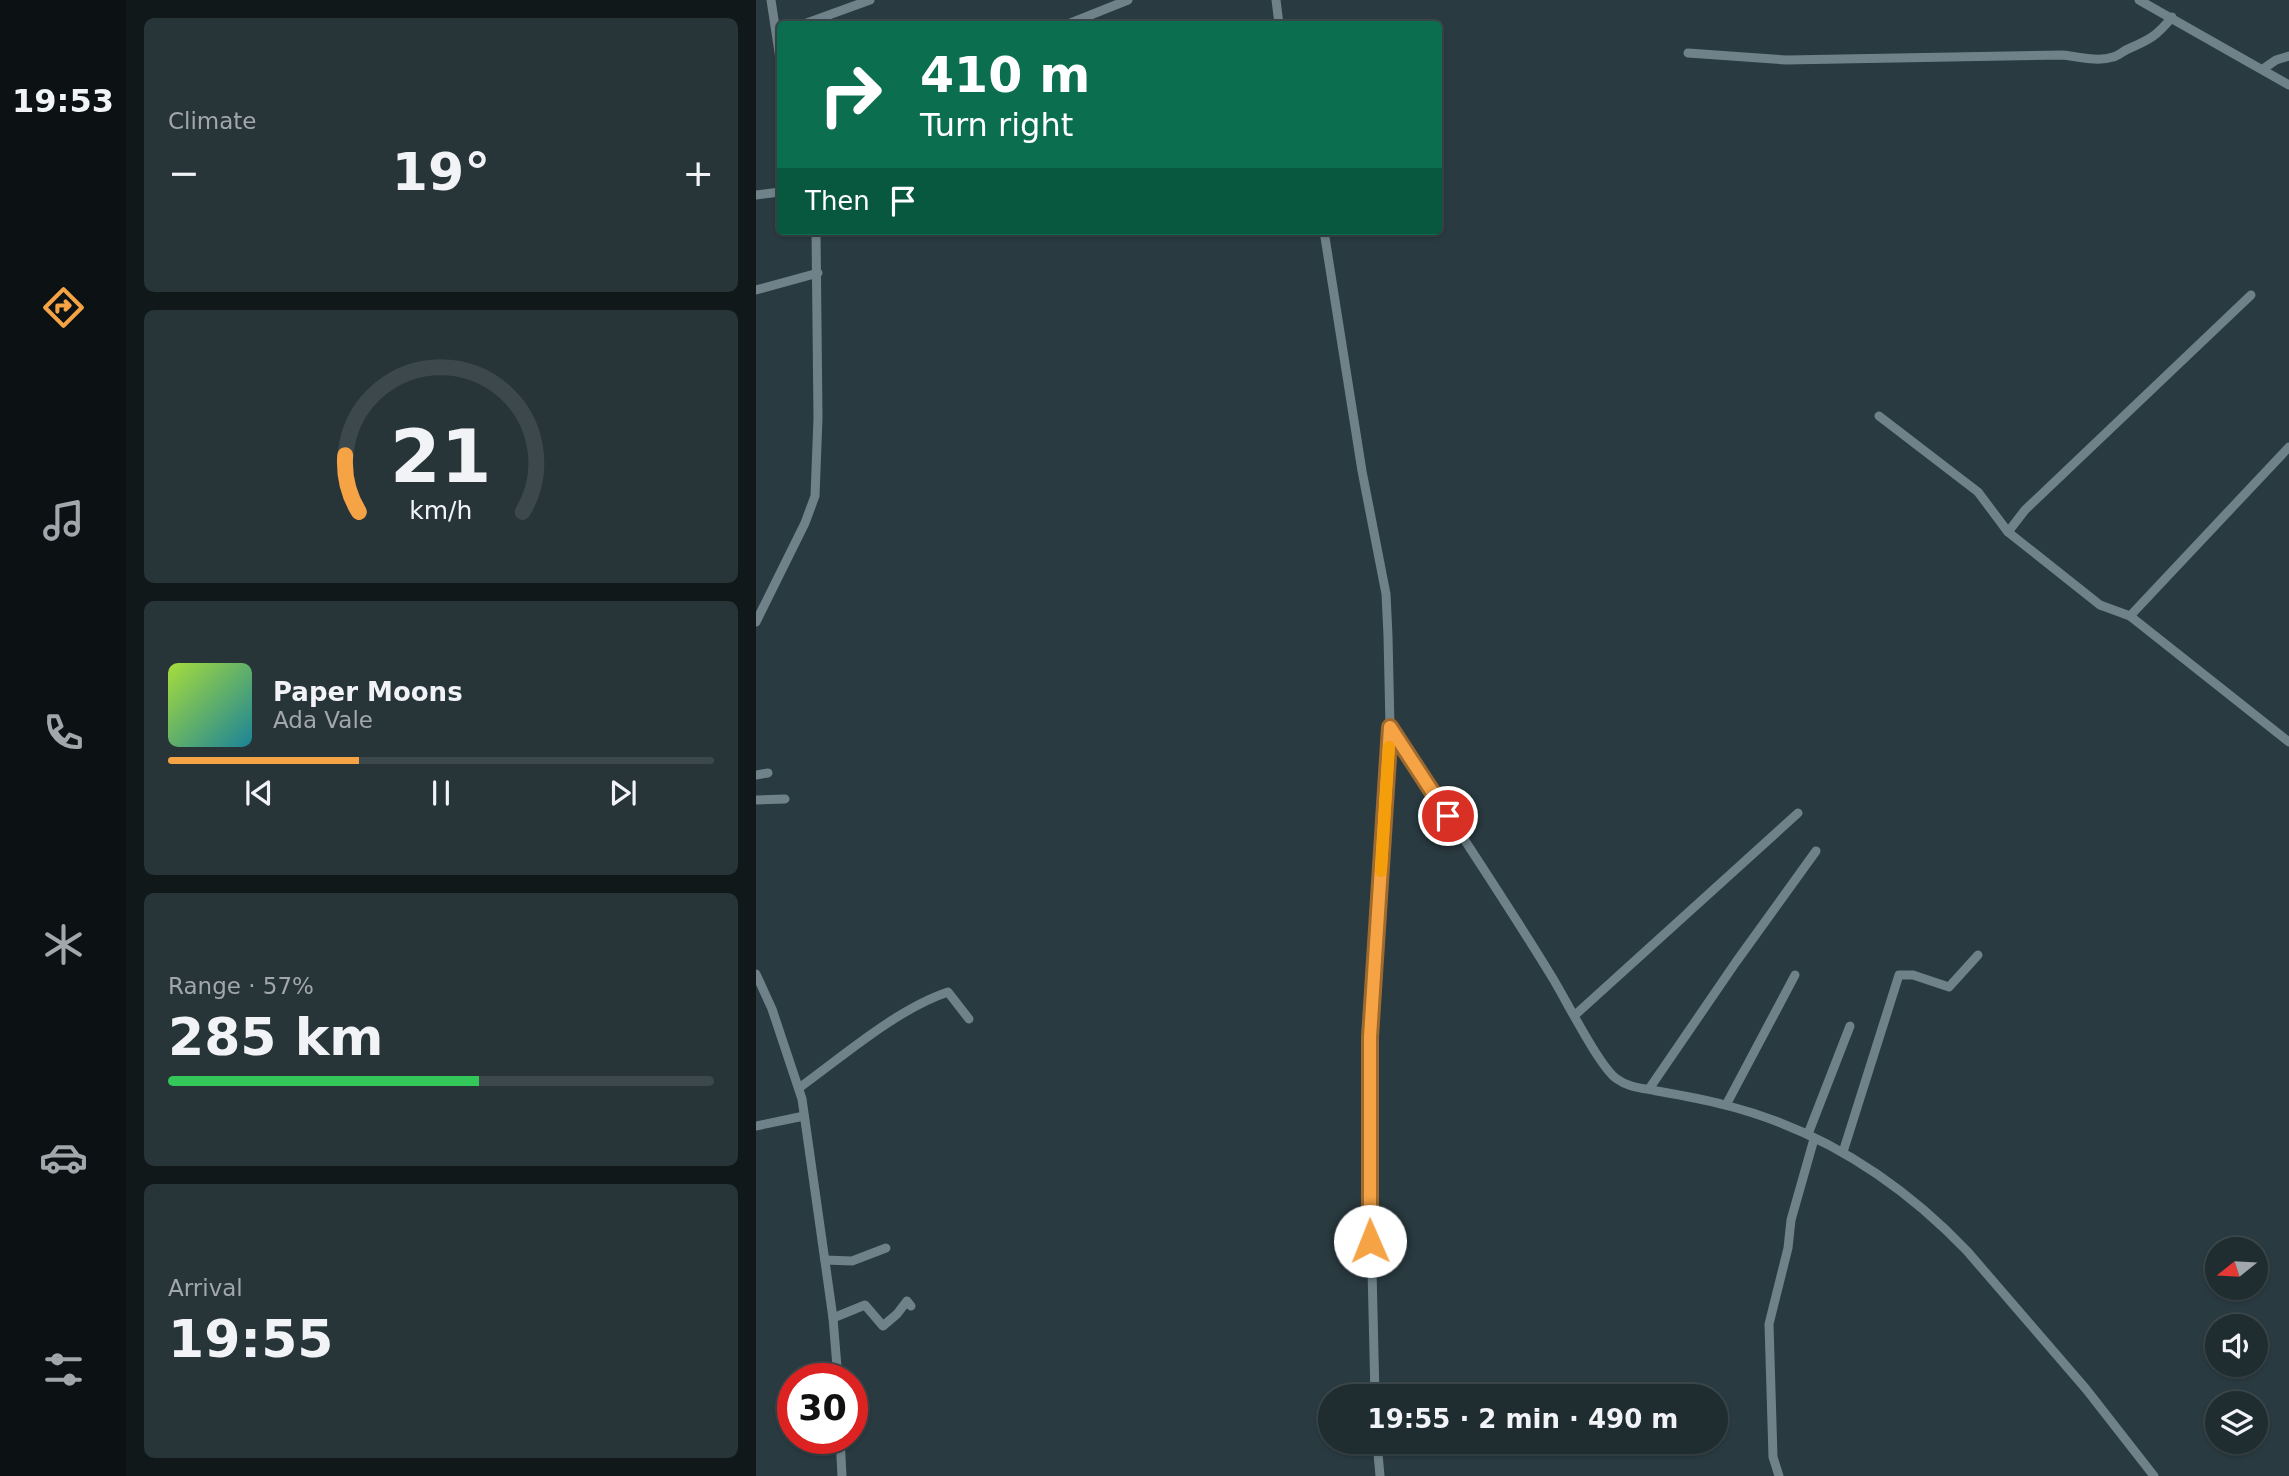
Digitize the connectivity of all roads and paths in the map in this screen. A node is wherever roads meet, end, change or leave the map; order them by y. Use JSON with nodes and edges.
{"nodes":[{"id":1,"x":771,"y":0,"type":"edge"},
{"id":2,"x":870,"y":0,"type":"edge"},
{"id":3,"x":1128,"y":0,"type":"edge"},
{"id":4,"x":1276,"y":0,"type":"edge"},
{"id":5,"x":2139,"y":0,"type":"edge"},
{"id":6,"x":2172,"y":17,"type":"junction"},
{"id":7,"x":812,"y":21,"type":"edge"},
{"id":8,"x":1076,"y":21,"type":"edge"},
{"id":9,"x":1279,"y":21,"type":"edge"},
{"id":10,"x":777,"y":29,"type":"edge"},
{"id":11,"x":1688,"y":53,"type":"dead end"},
{"id":12,"x":2289,"y":56,"type":"edge"},
{"id":13,"x":2263,"y":69,"type":"junction"},
{"id":14,"x":2289,"y":85,"type":"edge"},
{"id":15,"x":777,"y":192,"type":"edge"},
{"id":16,"x":756,"y":195,"type":"edge"},
{"id":17,"x":816,"y":235,"type":"edge"},
{"id":18,"x":1325,"y":235,"type":"edge"},
{"id":19,"x":818,"y":273,"type":"junction"},
{"id":20,"x":756,"y":290,"type":"edge"},
{"id":21,"x":2251,"y":295,"type":"dead end"},
{"id":22,"x":1879,"y":416,"type":"dead end"},
{"id":23,"x":2289,"y":447,"type":"edge"},
{"id":24,"x":2008,"y":532,"type":"junction"},
{"id":25,"x":2130,"y":616,"type":"junction"},
{"id":26,"x":756,"y":622,"type":"edge"},
{"id":27,"x":1390,"y":727,"type":"junction"},
{"id":28,"x":2289,"y":742,"type":"edge"},
{"id":29,"x":768,"y":773,"type":"dead end"},
{"id":30,"x":756,"y":775,"type":"edge"},
{"id":31,"x":785,"y":799,"type":"dead end"},
{"id":32,"x":756,"y":800,"type":"edge"},
{"id":33,"x":1798,"y":813,"type":"dead end"},
{"id":34,"x":1816,"y":851,"type":"dead end"},
{"id":35,"x":1778,"y":913,"type":"dead end"},
{"id":36,"x":1978,"y":955,"type":"dead end"},
{"id":37,"x":756,"y":974,"type":"edge"},
{"id":38,"x":1795,"y":975,"type":"dead end"},
{"id":39,"x":1575,"y":1016,"type":"junction"},
{"id":40,"x":969,"y":1019,"type":"dead end"},
{"id":41,"x":1850,"y":1026,"type":"dead end"},
{"id":42,"x":799,"y":1088,"type":"junction"},
{"id":43,"x":1652,"y":1090,"type":"junction"},
{"id":44,"x":1726,"y":1105,"type":"junction"},
{"id":45,"x":804,"y":1116,"type":"junction"},
{"id":46,"x":756,"y":1126,"type":"edge"},
{"id":47,"x":1811,"y":1137,"type":"junction"},
{"id":48,"x":1843,"y":1152,"type":"junction"},
{"id":49,"x":886,"y":1248,"type":"dead end"},
{"id":50,"x":825,"y":1260,"type":"junction"},
{"id":51,"x":911,"y":1306,"type":"dead end"},
{"id":52,"x":833,"y":1318,"type":"junction"},
{"id":53,"x":837,"y":1363,"type":"edge"},
{"id":54,"x":1375,"y":1384,"type":"edge"},
{"id":55,"x":841,"y":1454,"type":"edge"},
{"id":56,"x":1378,"y":1454,"type":"edge"},
{"id":57,"x":842,"y":1476,"type":"edge"},
{"id":58,"x":1380,"y":1476,"type":"edge"},
{"id":59,"x":1779,"y":1476,"type":"edge"},
{"id":60,"x":2154,"y":1476,"type":"edge"}],
"edges":[{"from":1,"to":10,"type":"street"},
{"from":2,"to":7,"type":"street"},
{"from":3,"to":8,"type":"street"},
{"from":4,"to":9,"type":"street"},
{"from":5,"to":6,"type":"street"},
{"from":6,"to":11,"type":"street"},
{"from":6,"to":13,"type":"street"},
{"from":12,"to":13,"type":"street"},
{"from":13,"to":14,"type":"street"},
{"from":15,"to":16,"type":"street"},
{"from":17,"to":19,"type":"street"},
{"from":18,"to":27,"type":"street"},
{"from":19,"to":20,"type":"street"},
{"from":19,"to":26,"type":"street"},
{"from":21,"to":24,"type":"street"},
{"from":22,"to":24,"type":"street"},
{"from":23,"to":25,"type":"street"},
{"from":24,"to":25,"type":"street"},
{"from":25,"to":28,"type":"street"},
{"from":27,"to":39,"type":"street"},
{"from":27,"to":54,"type":"street"},
{"from":29,"to":30,"type":"street"},
{"from":31,"to":32,"type":"street"},
{"from":33,"to":39,"type":"street"},
{"from":34,"to":43,"type":"street"},
{"from":35,"to":43,"type":"street"},
{"from":36,"to":48,"type":"street"},
{"from":37,"to":42,"type":"street"},
{"from":38,"to":44,"type":"street"},
{"from":39,"to":43,"type":"street"},
{"from":40,"to":42,"type":"street"},
{"from":41,"to":47,"type":"street"},
{"from":42,"to":45,"type":"street"},
{"from":43,"to":44,"type":"street"},
{"from":44,"to":47,"type":"street"},
{"from":45,"to":46,"type":"street"},
{"from":45,"to":50,"type":"street"},
{"from":47,"to":48,"type":"street"},
{"from":47,"to":59,"type":"street"},
{"from":48,"to":60,"type":"street"},
{"from":49,"to":50,"type":"street"},
{"from":50,"to":52,"type":"street"},
{"from":51,"to":52,"type":"street"},
{"from":52,"to":53,"type":"street"},
{"from":55,"to":57,"type":"street"},
{"from":56,"to":58,"type":"street"}]}
